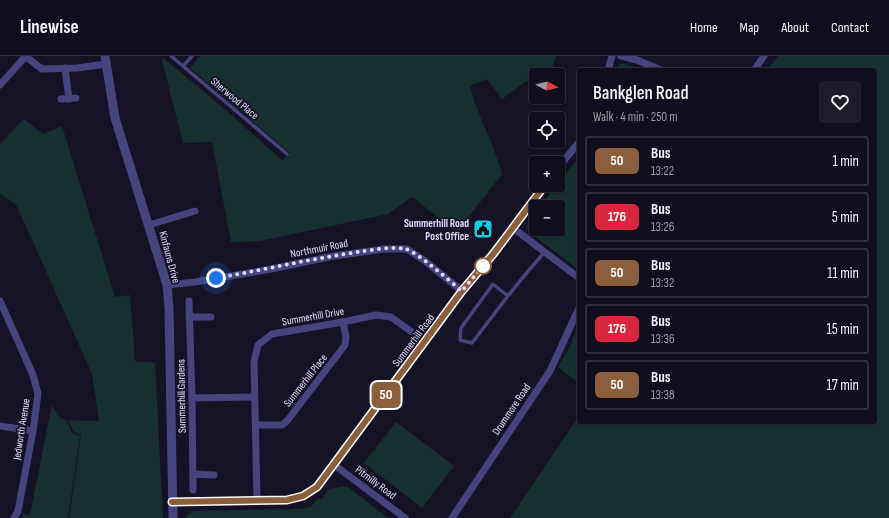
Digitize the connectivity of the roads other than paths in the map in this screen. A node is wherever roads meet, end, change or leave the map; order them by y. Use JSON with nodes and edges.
{"nodes":[{"id":1,"x":25,"y":56,"type":"edge"},
{"id":2,"x":171,"y":56,"type":"edge"},
{"id":3,"x":192,"y":56,"type":"edge"},
{"id":4,"x":612,"y":56,"type":"edge"},
{"id":5,"x":621,"y":56,"type":"edge"},
{"id":6,"x":764,"y":56,"type":"edge"},
{"id":7,"x":106,"y":60,"type":"edge"},
{"id":8,"x":183,"y":66,"type":"junction"},
{"id":9,"x":66,"y":68,"type":"junction"},
{"id":10,"x":609,"y":68,"type":"edge"},
{"id":11,"x":655,"y":68,"type":"edge"},
{"id":12,"x":755,"y":68,"type":"edge"},
{"id":13,"x":0,"y":85,"type":"edge"},
{"id":14,"x":61,"y":99,"type":"dead end"},
{"id":15,"x":577,"y":144,"type":"edge"},
{"id":16,"x":288,"y":154,"type":"dead end"},
{"id":17,"x":565,"y":159,"type":"edge"},
{"id":18,"x":540,"y":192,"type":"edge"},
{"id":19,"x":194,"y":211,"type":"dead end"},
{"id":20,"x":149,"y":225,"type":"junction"},
{"id":21,"x":513,"y":228,"type":"junction"},
{"id":22,"x":544,"y":253,"type":"junction"},
{"id":23,"x":577,"y":277,"type":"edge"},
{"id":24,"x":167,"y":285,"type":"junction"},
{"id":25,"x":462,"y":291,"type":"junction"},
{"id":26,"x":508,"y":296,"type":"junction"},
{"id":27,"x":0,"y":301,"type":"edge"},
{"id":28,"x":189,"y":301,"type":"dead end"},
{"id":29,"x":2,"y":310,"type":"edge"},
{"id":30,"x":577,"y":312,"type":"edge"},
{"id":31,"x":189,"y":317,"type":"junction"},
{"id":32,"x":211,"y":317,"type":"dead end"},
{"id":33,"x":343,"y":322,"type":"junction"},
{"id":34,"x":426,"y":342,"type":"junction"},
{"id":35,"x":254,"y":397,"type":"junction"},
{"id":36,"x":192,"y":398,"type":"junction"},
{"id":37,"x":256,"y":425,"type":"junction"},
{"id":38,"x":0,"y":426,"type":"edge"},
{"id":39,"x":32,"y":431,"type":"junction"},
{"id":40,"x":333,"y":464,"type":"junction"},
{"id":41,"x":193,"y":474,"type":"junction"},
{"id":42,"x":214,"y":475,"type":"dead end"},
{"id":43,"x":193,"y":490,"type":"dead end"},
{"id":44,"x":257,"y":501,"type":"junction"},
{"id":45,"x":172,"y":502,"type":"junction"},
{"id":46,"x":14,"y":518,"type":"edge"},
{"id":47,"x":173,"y":518,"type":"edge"},
{"id":48,"x":405,"y":518,"type":"edge"},
{"id":49,"x":452,"y":518,"type":"edge"}],
"edges":[{"from":1,"to":9,"type":"street"},
{"from":1,"to":13,"type":"street"},
{"from":2,"to":8,"type":"lane","name":"Sherwood Place"},
{"from":3,"to":8,"type":"lane"},
{"from":4,"to":10,"type":"street"},
{"from":5,"to":11,"type":"street"},
{"from":6,"to":12,"type":"street"},
{"from":7,"to":9,"type":"street"},
{"from":7,"to":20,"type":"street","name":"Kinfauns Drive"},
{"from":8,"to":16,"type":"lane","name":"Sherwood Place"},
{"from":9,"to":14,"type":"street"},
{"from":15,"to":17,"type":"street"},
{"from":18,"to":21,"type":"street","name":"Summerhill Road"},
{"from":19,"to":20,"type":"street"},
{"from":20,"to":24,"type":"street","name":"Kinfauns Drive"},
{"from":21,"to":22,"type":"street"},
{"from":21,"to":25,"type":"street","name":"Summerhill Road"},
{"from":22,"to":23,"type":"street"},
{"from":22,"to":26,"type":"lane"},
{"from":24,"to":25,"type":"street","name":"Northmuir Road"},
{"from":24,"to":45,"type":"street","name":"Kinfauns Drive"},
{"from":25,"to":34,"type":"street","name":"Summerhill Road"},
{"from":26,"to":26,"type":"lane"},
{"from":27,"to":29,"type":"street","name":"Jedworth Avenue"},
{"from":28,"to":31,"type":"street","name":"Summerhill Gardens"},
{"from":29,"to":39,"type":"street","name":"Jedworth Avenue"},
{"from":30,"to":49,"type":"street","name":"Drummore Road"},
{"from":31,"to":32,"type":"street"},
{"from":31,"to":36,"type":"street","name":"Summerhill Gardens"},
{"from":33,"to":34,"type":"street","name":"Summerhill Drive"},
{"from":33,"to":35,"type":"street","name":"Summerhill Drive"},
{"from":33,"to":37,"type":"street","name":"Summerhill Place"},
{"from":34,"to":40,"type":"street","name":"Summerhill Road"},
{"from":35,"to":36,"type":"street"},
{"from":35,"to":37,"type":"street","name":"Summerhill Drive"},
{"from":36,"to":41,"type":"street","name":"Summerhill Gardens"},
{"from":37,"to":44,"type":"street","name":"Summerhill Drive"},
{"from":38,"to":39,"type":"street"},
{"from":39,"to":46,"type":"street","name":"Jedworth Avenue"},
{"from":40,"to":44,"type":"street","name":"Summerhill Road"},
{"from":40,"to":48,"type":"street","name":"Pitmilly Road"},
{"from":41,"to":42,"type":"street"},
{"from":41,"to":43,"type":"street","name":"Summerhill Gardens"},
{"from":44,"to":45,"type":"street","name":"Summerhill Road"},
{"from":45,"to":47,"type":"street","name":"Kinfauns Drive"}]}
